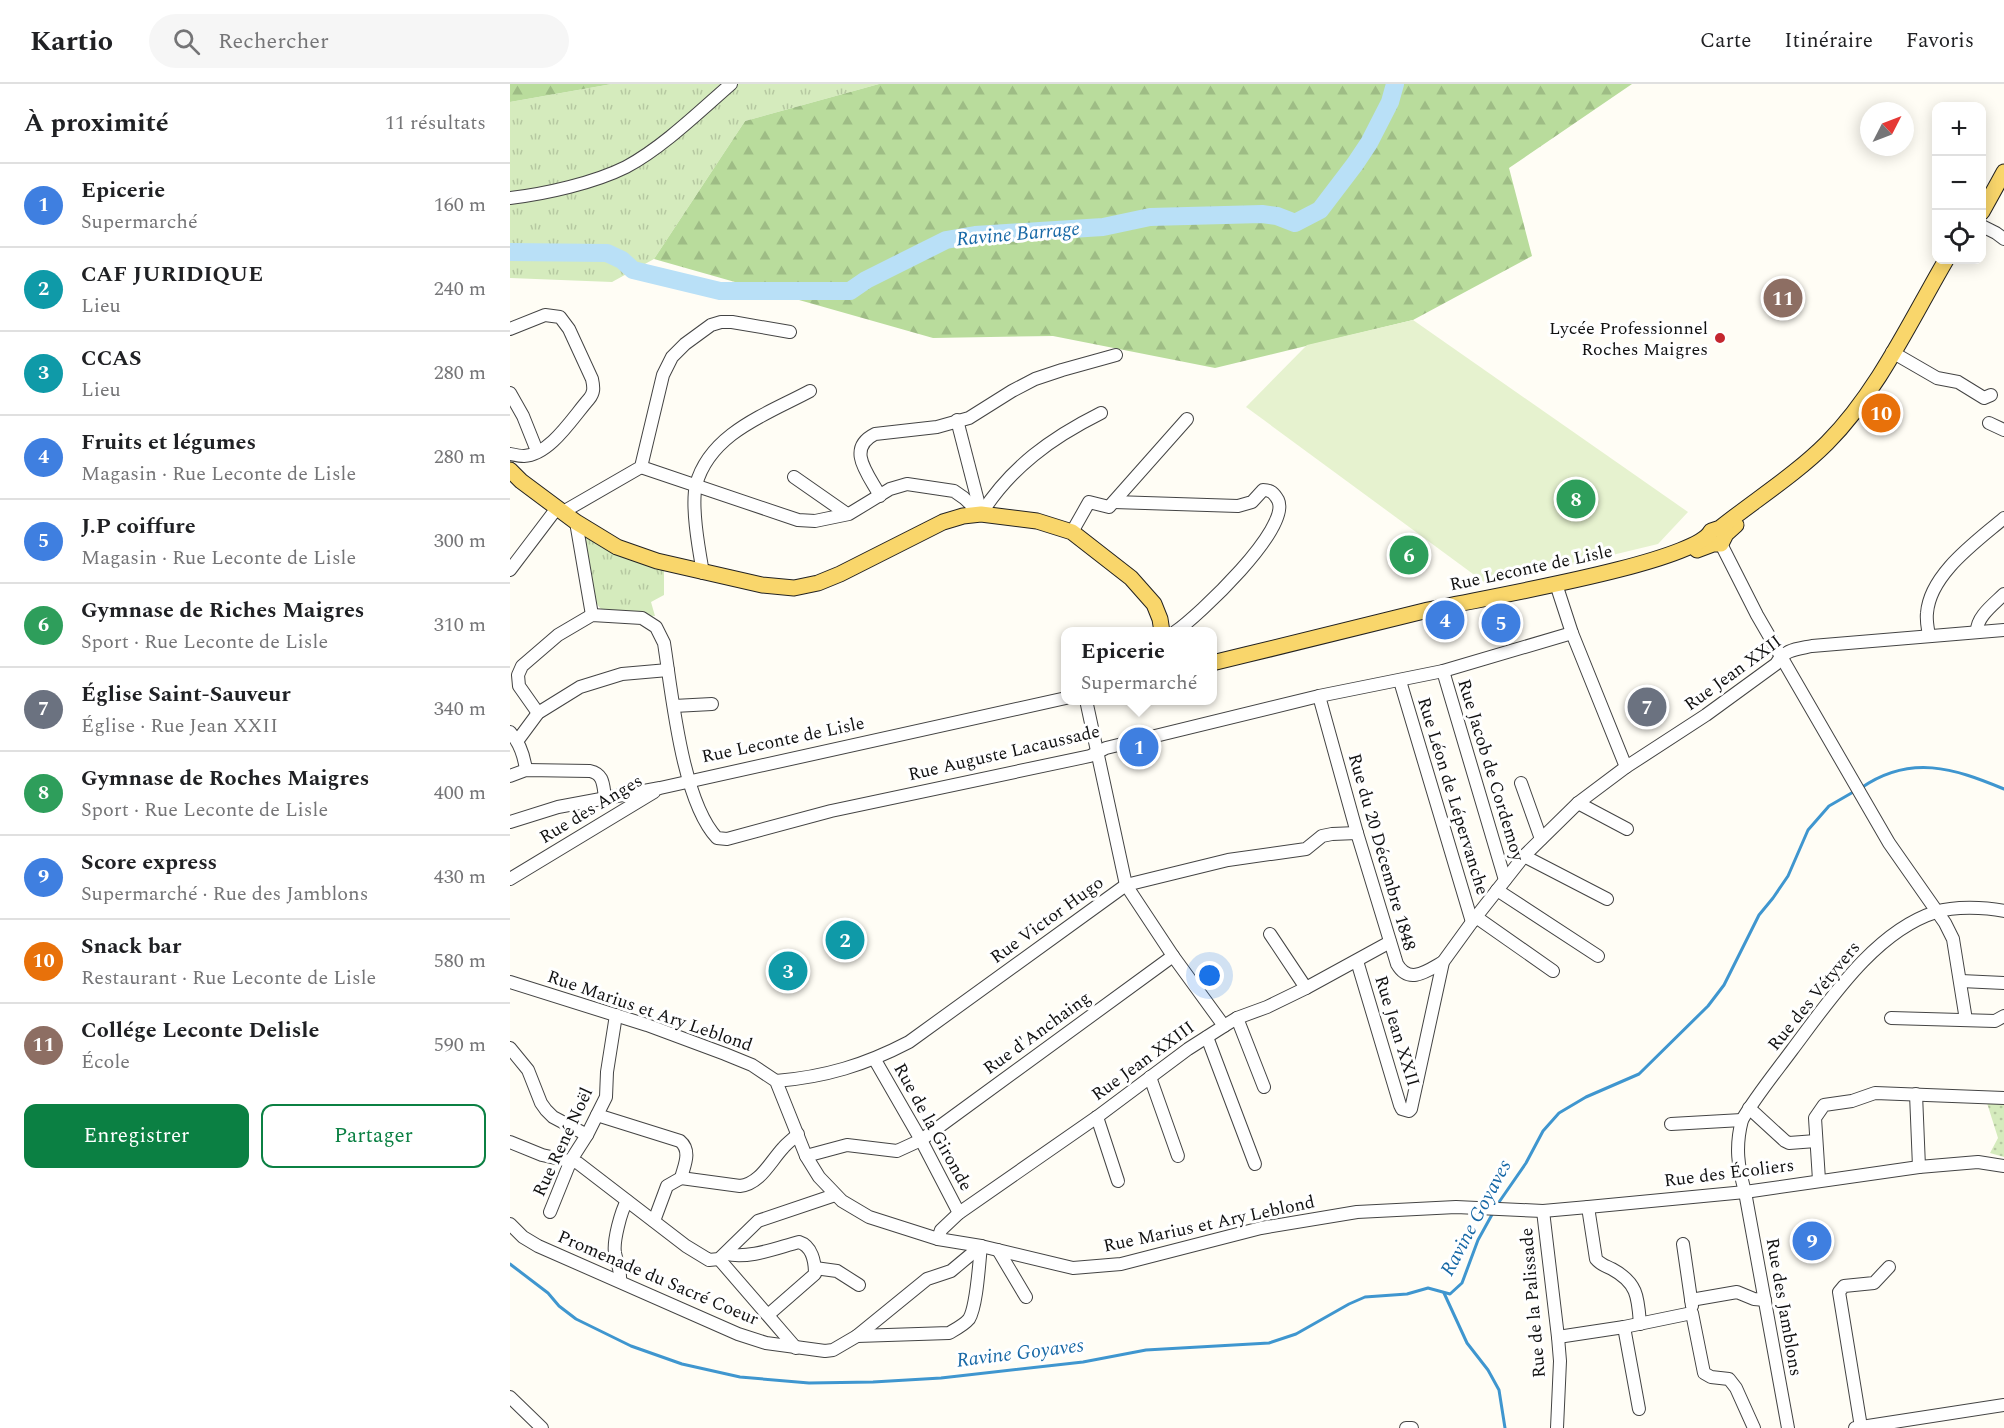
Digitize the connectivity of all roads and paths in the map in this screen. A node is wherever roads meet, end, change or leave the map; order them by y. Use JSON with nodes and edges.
{"nodes":[{"id":1,"x":731,"y":84,"type":"edge"},
{"id":2,"x":2004,"y":161,"type":"edge"},
{"id":3,"x":2004,"y":172,"type":"edge"},
{"id":4,"x":1986,"y":190,"type":"edge"},
{"id":5,"x":510,"y":198,"type":"edge"},
{"id":6,"x":1983,"y":210,"type":"edge"},
{"id":7,"x":1986,"y":228,"type":"edge"},
{"id":8,"x":2004,"y":239,"type":"edge"},
{"id":9,"x":1944,"y":264,"type":"edge"},
{"id":10,"x":1951,"y":264,"type":"edge"},
{"id":11,"x":510,"y":330,"type":"edge"},
{"id":12,"x":790,"y":332,"type":"dead end"},
{"id":13,"x":1895,"y":354,"type":"junction"},
{"id":14,"x":1116,"y":355,"type":"dead end"},
{"id":15,"x":810,"y":391,"type":"dead end"},
{"id":16,"x":510,"y":393,"type":"edge"},
{"id":17,"x":1991,"y":394,"type":"dead end"},
{"id":18,"x":1101,"y":413,"type":"dead end"},
{"id":19,"x":1187,"y":419,"type":"dead end"},
{"id":20,"x":957,"y":420,"type":"junction"},
{"id":21,"x":1989,"y":423,"type":"dead end"},
{"id":22,"x":2004,"y":430,"type":"edge"},
{"id":23,"x":537,"y":452,"type":"junction"},
{"id":24,"x":510,"y":454,"type":"edge"},
{"id":25,"x":641,"y":467,"type":"junction"},
{"id":26,"x":510,"y":470,"type":"edge"},
{"id":27,"x":794,"y":477,"type":"dead end"},
{"id":28,"x":515,"y":480,"type":"edge"},
{"id":29,"x":696,"y":487,"type":"junction"},
{"id":30,"x":880,"y":496,"type":"junction"},
{"id":31,"x":1114,"y":502,"type":"junction"},
{"id":32,"x":560,"y":510,"type":"junction"},
{"id":33,"x":847,"y":514,"type":"junction"},
{"id":34,"x":981,"y":514,"type":"junction"},
{"id":35,"x":2004,"y":518,"type":"edge"},
{"id":36,"x":576,"y":522,"type":"junction"},
{"id":37,"x":1071,"y":532,"type":"junction"},
{"id":38,"x":1717,"y":538,"type":"junction"},
{"id":39,"x":510,"y":570,"type":"edge"},
{"id":40,"x":703,"y":573,"type":"junction"},
{"id":41,"x":1556,"y":584,"type":"junction"},
{"id":42,"x":2004,"y":594,"type":"edge"},
{"id":43,"x":1154,"y":604,"type":"junction"},
{"id":44,"x":592,"y":615,"type":"junction"},
{"id":45,"x":1155,"y":627,"type":"edge"},
{"id":46,"x":1161,"y":627,"type":"edge"},
{"id":47,"x":1181,"y":627,"type":"edge"},
{"id":48,"x":2004,"y":630,"type":"edge"},
{"id":49,"x":1977,"y":632,"type":"junction"},
{"id":50,"x":1572,"y":633,"type":"junction"},
{"id":51,"x":1929,"y":636,"type":"junction"},
{"id":52,"x":1780,"y":656,"type":"junction"},
{"id":53,"x":1217,"y":662,"type":"edge"},
{"id":54,"x":668,"y":669,"type":"junction"},
{"id":55,"x":1443,"y":671,"type":"junction"},
{"id":56,"x":1400,"y":681,"type":"junction"},
{"id":57,"x":1318,"y":696,"type":"junction"},
{"id":58,"x":1061,"y":699,"type":"edge"},
{"id":59,"x":712,"y":704,"type":"dead end"},
{"id":60,"x":1087,"y":705,"type":"edge"},
{"id":61,"x":674,"y":706,"type":"junction"},
{"id":62,"x":538,"y":713,"type":"junction"},
{"id":63,"x":514,"y":736,"type":"edge"},
{"id":64,"x":1098,"y":752,"type":"junction"},
{"id":65,"x":1626,"y":767,"type":"junction"},
{"id":66,"x":526,"y":770,"type":"junction"},
{"id":67,"x":510,"y":776,"type":"edge"},
{"id":68,"x":688,"y":781,"type":"junction"},
{"id":69,"x":1521,"y":783,"type":"dead end"},
{"id":70,"x":660,"y":788,"type":"junction"},
{"id":71,"x":605,"y":797,"type":"junction"},
{"id":72,"x":1578,"y":803,"type":"junction"},
{"id":73,"x":510,"y":822,"type":"edge"},
{"id":74,"x":1626,"y":829,"type":"dead end"},
{"id":75,"x":1357,"y":834,"type":"junction"},
{"id":76,"x":1541,"y":839,"type":"junction"},
{"id":77,"x":1524,"y":856,"type":"junction"},
{"id":78,"x":510,"y":879,"type":"edge"},
{"id":79,"x":1126,"y":885,"type":"junction"},
{"id":80,"x":1501,"y":885,"type":"junction"},
{"id":81,"x":1607,"y":899,"type":"dead end"},
{"id":82,"x":2004,"y":911,"type":"edge"},
{"id":83,"x":1936,"y":912,"type":"junction"},
{"id":84,"x":1474,"y":919,"type":"junction"},
{"id":85,"x":1270,"y":934,"type":"dead end"},
{"id":86,"x":1390,"y":942,"type":"junction"},
{"id":87,"x":1173,"y":956,"type":"junction"},
{"id":88,"x":1598,"y":956,"type":"dead end"},
{"id":89,"x":1357,"y":961,"type":"junction"},
{"id":90,"x":1443,"y":962,"type":"junction"},
{"id":91,"x":1553,"y":971,"type":"dead end"},
{"id":92,"x":1961,"y":981,"type":"junction"},
{"id":93,"x":510,"y":982,"type":"edge"},
{"id":94,"x":2004,"y":982,"type":"edge"},
{"id":95,"x":1306,"y":988,"type":"junction"},
{"id":96,"x":616,"y":1015,"type":"junction"},
{"id":97,"x":2004,"y":1016,"type":"edge"},
{"id":98,"x":1237,"y":1018,"type":"junction"},
{"id":99,"x":1891,"y":1018,"type":"dead end"},
{"id":100,"x":1966,"y":1020,"type":"junction"},
{"id":101,"x":1224,"y":1026,"type":"junction"},
{"id":102,"x":1207,"y":1037,"type":"junction"},
{"id":103,"x":510,"y":1048,"type":"edge"},
{"id":104,"x":875,"y":1060,"type":"junction"},
{"id":105,"x":1150,"y":1077,"type":"junction"},
{"id":106,"x":776,"y":1081,"type":"junction"},
{"id":107,"x":1264,"y":1087,"type":"dead end"},
{"id":108,"x":1916,"y":1094,"type":"junction"},
{"id":109,"x":2004,"y":1098,"type":"edge"},
{"id":110,"x":1749,"y":1108,"type":"junction"},
{"id":111,"x":597,"y":1115,"type":"junction"},
{"id":112,"x":1097,"y":1117,"type":"junction"},
{"id":113,"x":1742,"y":1120,"type":"junction"},
{"id":114,"x":1671,"y":1124,"type":"dead end"},
{"id":115,"x":798,"y":1134,"type":"junction"},
{"id":116,"x":587,"y":1135,"type":"junction"},
{"id":117,"x":921,"y":1140,"type":"junction"},
{"id":118,"x":1816,"y":1140,"type":"junction"},
{"id":119,"x":510,"y":1142,"type":"edge"},
{"id":120,"x":806,"y":1156,"type":"junction"},
{"id":121,"x":1178,"y":1156,"type":"dead end"},
{"id":122,"x":571,"y":1160,"type":"junction"},
{"id":123,"x":1255,"y":1164,"type":"dead end"},
{"id":124,"x":2004,"y":1166,"type":"edge"},
{"id":125,"x":1919,"y":1167,"type":"junction"},
{"id":126,"x":681,"y":1178,"type":"junction"},
{"id":127,"x":1820,"y":1180,"type":"junction"},
{"id":128,"x":1118,"y":1181,"type":"dead end"},
{"id":129,"x":1745,"y":1192,"type":"junction"},
{"id":130,"x":835,"y":1195,"type":"junction"},
{"id":131,"x":627,"y":1201,"type":"junction"},
{"id":132,"x":1588,"y":1208,"type":"junction"},
{"id":133,"x":1506,"y":1209,"type":"joint"},
{"id":134,"x":1543,"y":1210,"type":"junction"},
{"id":135,"x":550,"y":1212,"type":"dead end"},
{"id":136,"x":959,"y":1213,"type":"junction"},
{"id":137,"x":654,"y":1221,"type":"junction"},
{"id":138,"x":510,"y":1224,"type":"edge"},
{"id":139,"x":938,"y":1239,"type":"junction"},
{"id":140,"x":1683,"y":1244,"type":"dead end"},
{"id":141,"x":981,"y":1246,"type":"junction"},
{"id":142,"x":998,"y":1250,"type":"junction"},
{"id":143,"x":722,"y":1256,"type":"junction"},
{"id":144,"x":815,"y":1268,"type":"junction"},
{"id":145,"x":1889,"y":1268,"type":"dead end"},
{"id":146,"x":620,"y":1281,"type":"junction"},
{"id":147,"x":860,"y":1285,"type":"dead end"},
{"id":148,"x":1026,"y":1297,"type":"dead end"},
{"id":149,"x":1691,"y":1300,"type":"junction"},
{"id":150,"x":1765,"y":1300,"type":"junction"},
{"id":151,"x":1692,"y":1313,"type":"junction"},
{"id":152,"x":768,"y":1315,"type":"junction"},
{"id":153,"x":1640,"y":1324,"type":"junction"},
{"id":154,"x":1624,"y":1328,"type":"junction"},
{"id":155,"x":857,"y":1336,"type":"junction"},
{"id":156,"x":1558,"y":1337,"type":"junction"},
{"id":157,"x":796,"y":1348,"type":"junction"},
{"id":158,"x":510,"y":1397,"type":"edge"},
{"id":159,"x":2004,"y":1405,"type":"edge"},
{"id":160,"x":1639,"y":1409,"type":"dead end"},
{"id":161,"x":542,"y":1428,"type":"edge"},
{"id":162,"x":1407,"y":1428,"type":"edge"},
{"id":163,"x":1412,"y":1428,"type":"edge"},
{"id":164,"x":1557,"y":1428,"type":"edge"},
{"id":165,"x":1754,"y":1428,"type":"edge"},
{"id":166,"x":1788,"y":1428,"type":"edge"},
{"id":167,"x":1858,"y":1428,"type":"edge"}],
"edges":[{"from":1,"to":5,"type":"street"},
{"from":2,"to":4,"type":"main road"},
{"from":3,"to":6,"type":"main road"},
{"from":7,"to":8,"type":"street"},
{"from":9,"to":13,"type":"main road","name":"Rue Leconte de Lisle"},
{"from":10,"to":13,"type":"main road","name":"Rue Leconte de Lisle"},
{"from":11,"to":23,"type":"street"},
{"from":12,"to":25,"type":"street"},
{"from":13,"to":17,"type":"street"},
{"from":13,"to":38,"type":"main road","name":"Rue Leconte de Lisle"},
{"from":14,"to":20,"type":"street"},
{"from":15,"to":29,"type":"street"},
{"from":16,"to":23,"type":"street"},
{"from":18,"to":34,"type":"street"},
{"from":19,"to":31,"type":"street"},
{"from":20,"to":30,"type":"street"},
{"from":20,"to":34,"type":"street"},
{"from":21,"to":22,"type":"street"},
{"from":23,"to":24,"type":"street"},
{"from":25,"to":29,"type":"street"},
{"from":25,"to":32,"type":"street"},
{"from":26,"to":28,"type":"main road"},
{"from":27,"to":33,"type":"street"},
{"from":28,"to":32,"type":"main road"},
{"from":29,"to":33,"type":"street"},
{"from":29,"to":40,"type":"street"},
{"from":30,"to":33,"type":"street"},
{"from":30,"to":34,"type":"street"},
{"from":31,"to":37,"type":"street"},
{"from":31,"to":47,"type":"street"},
{"from":32,"to":36,"type":"main road"},
{"from":32,"to":39,"type":"street"},
{"from":34,"to":37,"type":"main road"},
{"from":34,"to":40,"type":"main road"},
{"from":35,"to":51,"type":"street"},
{"from":36,"to":40,"type":"main road"},
{"from":36,"to":44,"type":"street"},
{"from":37,"to":43,"type":"main road"},
{"from":38,"to":41,"type":"main road","name":"Rue Leconte de Lisle"},
{"from":38,"to":52,"type":"street"},
{"from":41,"to":50,"type":"street"},
{"from":41,"to":53,"type":"main road","name":"Rue Leconte de Lisle"},
{"from":42,"to":49,"type":"street"},
{"from":43,"to":45,"type":"main road"},
{"from":43,"to":46,"type":"main road"},
{"from":44,"to":54,"type":"street","name":"Rue Auguste Lacaussade"},
{"from":44,"to":62,"type":"street"},
{"from":48,"to":49,"type":"street","name":"Rue Jean XXII"},
{"from":49,"to":51,"type":"street","name":"Rue Jean XXII"},
{"from":50,"to":55,"type":"street","name":"Rue Auguste Lacaussade"},
{"from":50,"to":65,"type":"street"},
{"from":51,"to":52,"type":"street","name":"Rue Jean XXII"},
{"from":52,"to":65,"type":"street","name":"Rue Jean XXII"},
{"from":52,"to":83,"type":"street"},
{"from":54,"to":61,"type":"street","name":"Rue Auguste Lacaussade"},
{"from":54,"to":62,"type":"street"},
{"from":55,"to":56,"type":"street","name":"Rue Auguste Lacaussade"},
{"from":55,"to":80,"type":"street","name":"Rue Jacob de Cordemoy"},
{"from":56,"to":57,"type":"street","name":"Rue Auguste Lacaussade"},
{"from":56,"to":84,"type":"street","name":"Rue Léon de Lépervanche"},
{"from":57,"to":64,"type":"street","name":"Rue Auguste Lacaussade"},
{"from":57,"to":75,"type":"street","name":"Rue du 20 Décembre 1848"},
{"from":58,"to":68,"type":"street","name":"Rue Leconte de Lisle"},
{"from":59,"to":61,"type":"street"},
{"from":60,"to":64,"type":"street"},
{"from":61,"to":68,"type":"street","name":"Rue Auguste Lacaussade"},
{"from":62,"to":63,"type":"street"},
{"from":63,"to":66,"type":"street"},
{"from":64,"to":68,"type":"street","name":"Rue Auguste Lacaussade"},
{"from":64,"to":79,"type":"street"},
{"from":65,"to":72,"type":"street","name":"Rue Jean XXII"},
{"from":66,"to":67,"type":"street"},
{"from":66,"to":71,"type":"street"},
{"from":68,"to":70,"type":"street","name":"Rue Leconte de Lisle"},
{"from":69,"to":76,"type":"street"},
{"from":70,"to":71,"type":"street","name":"Rue Leconte de Lisle"},
{"from":70,"to":78,"type":"street","name":"Rue des Anges"},
{"from":71,"to":73,"type":"street","name":"Rue Leconte de Lisle"},
{"from":72,"to":74,"type":"street"},
{"from":72,"to":76,"type":"street","name":"Rue Jean XXII"},
{"from":75,"to":79,"type":"street","name":"Rue Victor Hugo"},
{"from":75,"to":86,"type":"street","name":"Rue du 20 Décembre 1848"},
{"from":76,"to":77,"type":"street","name":"Rue Jean XXII"},
{"from":77,"to":80,"type":"street","name":"Rue Jean XXII"},
{"from":77,"to":81,"type":"street"},
{"from":79,"to":87,"type":"street"},
{"from":79,"to":104,"type":"street","name":"Rue Victor Hugo"},
{"from":80,"to":84,"type":"street","name":"Rue Jean XXII"},
{"from":80,"to":88,"type":"street"},
{"from":82,"to":83,"type":"street","name":"Rue des Vétyvers"},
{"from":83,"to":92,"type":"street"},
{"from":83,"to":110,"type":"street","name":"Rue des Vétyvers"},
{"from":84,"to":90,"type":"street","name":"Rue Jean XXII"},
{"from":84,"to":91,"type":"street"},
{"from":85,"to":95,"type":"street"},
{"from":86,"to":89,"type":"street","name":"Rue Jean XXIII"},
{"from":86,"to":90,"type":"street","name":"Rue du 20 Décembre 1848"},
{"from":87,"to":101,"type":"street"},
{"from":87,"to":117,"type":"street","name":"Rue d'Anchaing"},
{"from":89,"to":90,"type":"street","name":"Rue Jean XXII"},
{"from":89,"to":95,"type":"street","name":"Rue Jean XXIII"},
{"from":92,"to":94,"type":"street"},
{"from":92,"to":100,"type":"street"},
{"from":93,"to":96,"type":"street","name":"Rue Marius et Ary Leblond"},
{"from":95,"to":98,"type":"street","name":"Rue Jean XXIII"},
{"from":96,"to":106,"type":"street","name":"Rue Marius et Ary Leblond"},
{"from":96,"to":111,"type":"street","name":"Rue René Noël"},
{"from":97,"to":100,"type":"street"},
{"from":98,"to":101,"type":"street","name":"Rue Jean XXIII"},
{"from":98,"to":107,"type":"street"},
{"from":99,"to":100,"type":"street"},
{"from":101,"to":102,"type":"street","name":"Rue Jean XXIII"},
{"from":102,"to":105,"type":"street","name":"Rue Jean XXIII"},
{"from":102,"to":123,"type":"street"},
{"from":103,"to":116,"type":"street"},
{"from":104,"to":106,"type":"street","name":"Rue Victor Hugo"},
{"from":104,"to":117,"type":"street","name":"Rue de la Gironde"},
{"from":105,"to":112,"type":"street","name":"Rue Jean XXIII"},
{"from":105,"to":121,"type":"street"},
{"from":106,"to":115,"type":"street","name":"Rue Marius et Ary Leblond"},
{"from":108,"to":109,"type":"street"},
{"from":108,"to":118,"type":"street"},
{"from":108,"to":125,"type":"street"},
{"from":110,"to":113,"type":"street","name":"Rue des Vétyvers"},
{"from":110,"to":118,"type":"street"},
{"from":111,"to":116,"type":"street","name":"Rue René Noël"},
{"from":111,"to":126,"type":"street"},
{"from":112,"to":128,"type":"street"},
{"from":112,"to":136,"type":"street","name":"Rue Jean XXIII"},
{"from":113,"to":114,"type":"street"},
{"from":113,"to":129,"type":"street","name":"Rue des Vétyvers"},
{"from":115,"to":120,"type":"street","name":"Rue Marius et Ary Leblond"},
{"from":115,"to":126,"type":"street"},
{"from":116,"to":122,"type":"street","name":"Rue René Noël"},
{"from":117,"to":120,"type":"street","name":"Rue d'Anchaing"},
{"from":117,"to":136,"type":"street","name":"Rue de la Gironde"},
{"from":118,"to":127,"type":"street"},
{"from":119,"to":122,"type":"street"},
{"from":120,"to":130,"type":"street","name":"Rue Marius et Ary Leblond"},
{"from":122,"to":131,"type":"street"},
{"from":122,"to":135,"type":"street","name":"Rue René Noël"},
{"from":124,"to":125,"type":"street","name":"Rue des Écoliers"},
{"from":125,"to":127,"type":"street","name":"Rue des Écoliers"},
{"from":126,"to":137,"type":"street"},
{"from":127,"to":129,"type":"street","name":"Rue des Écoliers"},
{"from":129,"to":132,"type":"street","name":"Rue des Écoliers"},
{"from":129,"to":150,"type":"street","name":"Rue des Jamblons"},
{"from":130,"to":139,"type":"street","name":"Rue Marius et Ary Leblond"},
{"from":130,"to":143,"type":"street"},
{"from":131,"to":137,"type":"street"},
{"from":131,"to":146,"type":"street"},
{"from":132,"to":134,"type":"street","name":"Rue des Écoliers"},
{"from":132,"to":153,"type":"street"},
{"from":133,"to":134,"type":"street","name":"Rue des Écoliers"},
{"from":133,"to":142,"type":"street","name":"Rue Marius et Ary Leblond"},
{"from":134,"to":156,"type":"street","name":"Rue de la Palissade"},
{"from":136,"to":139,"type":"street","name":"Rue Jean XXIII"},
{"from":137,"to":143,"type":"street"},
{"from":138,"to":146,"type":"street","name":"Promenade du Sacré Coeur"},
{"from":139,"to":141,"type":"street","name":"Rue Marius et Ary Leblond"},
{"from":140,"to":149,"type":"street"},
{"from":141,"to":142,"type":"street","name":"Rue Marius et Ary Leblond"},
{"from":141,"to":155,"type":"street"},
{"from":141,"to":155,"type":"street","name":"Promenade du Sacré Coeur"},
{"from":142,"to":148,"type":"street"},
{"from":143,"to":144,"type":"street"},
{"from":143,"to":152,"type":"street"},
{"from":144,"to":147,"type":"street"},
{"from":144,"to":152,"type":"street"},
{"from":145,"to":167,"type":"street"},
{"from":146,"to":157,"type":"street","name":"Promenade du Sacré Coeur"},
{"from":149,"to":150,"type":"street"},
{"from":149,"to":151,"type":"street"},
{"from":150,"to":166,"type":"street","name":"Rue des Jamblons"},
{"from":151,"to":153,"type":"street"},
{"from":151,"to":165,"type":"street"},
{"from":152,"to":157,"type":"street"},
{"from":153,"to":154,"type":"street"},
{"from":154,"to":156,"type":"street"},
{"from":154,"to":160,"type":"street"},
{"from":155,"to":157,"type":"street","name":"Promenade du Sacré Coeur"},
{"from":156,"to":164,"type":"street","name":"Rue de la Palissade"},
{"from":158,"to":161,"type":"street"},
{"from":159,"to":167,"type":"street"},
{"from":162,"to":163,"type":"street"}]}
